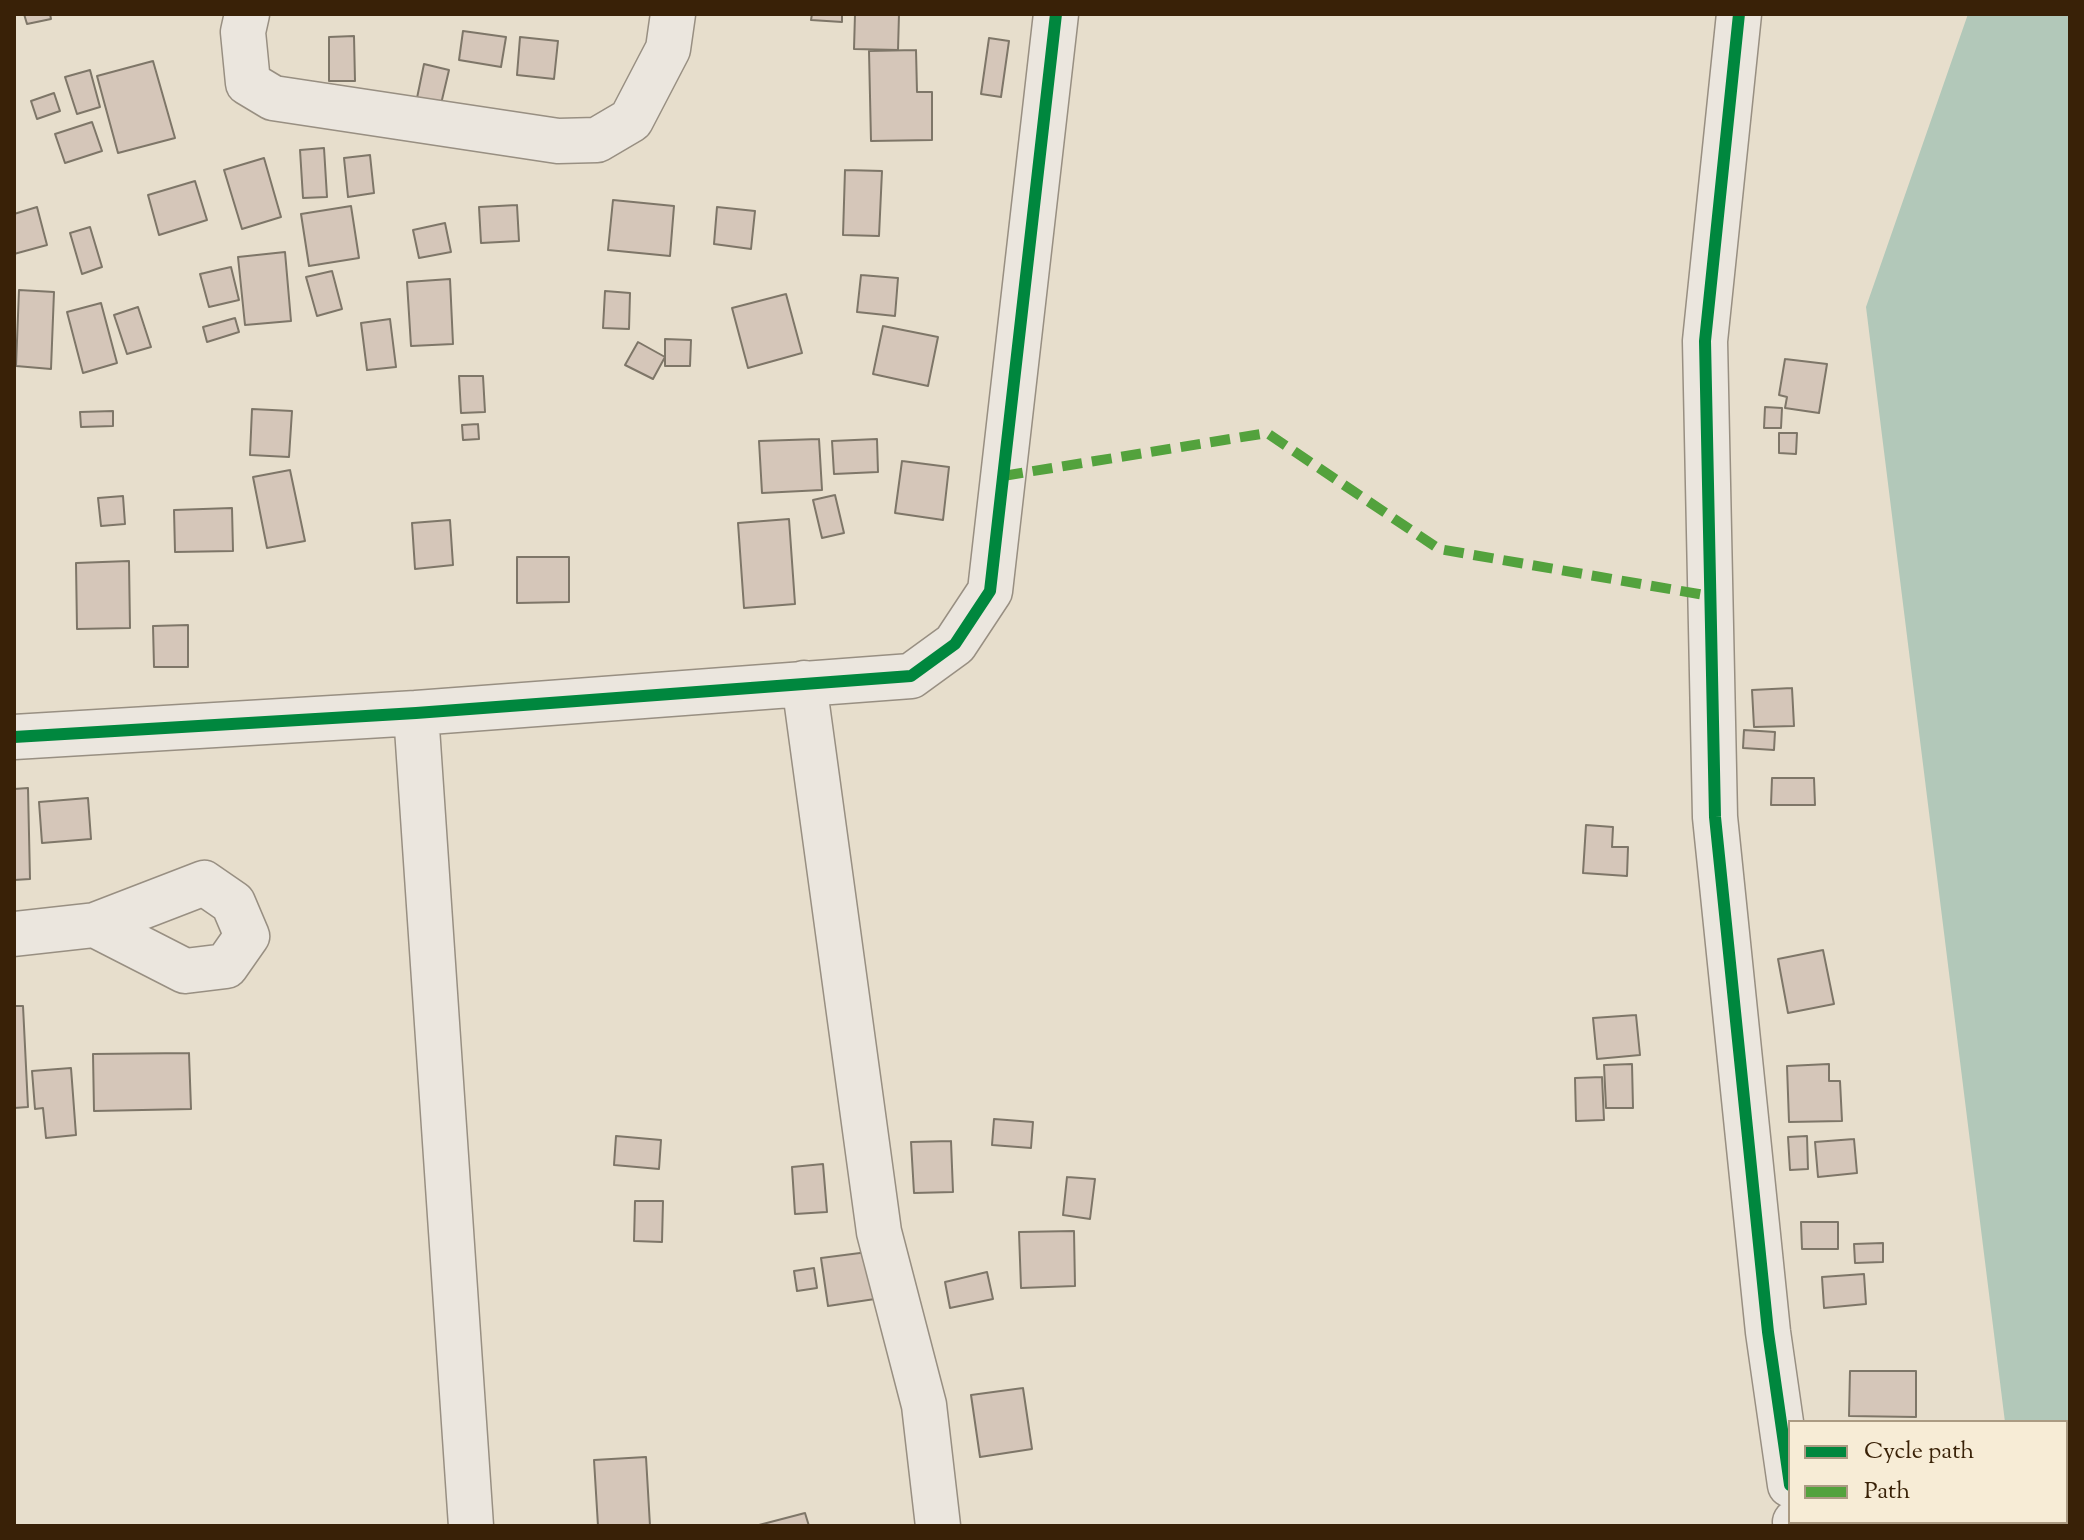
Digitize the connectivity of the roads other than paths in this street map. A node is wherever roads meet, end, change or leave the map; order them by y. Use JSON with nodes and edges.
{"nodes":[{"id":1,"x":247,"y":14,"type":"edge"},
{"id":2,"x":673,"y":14,"type":"edge"},
{"id":3,"x":1056,"y":14,"type":"edge"},
{"id":4,"x":1739,"y":14,"type":"edge"},
{"id":5,"x":804,"y":683,"type":"junction"},
{"id":6,"x":416,"y":713,"type":"junction"},
{"id":7,"x":14,"y":737,"type":"edge"},
{"id":8,"x":95,"y":925,"type":"dead end"},
{"id":9,"x":14,"y":934,"type":"edge"},
{"id":10,"x":1788,"y":1471,"type":"edge"},
{"id":11,"x":471,"y":1526,"type":"edge"},
{"id":12,"x":938,"y":1526,"type":"edge"}],
"edges":[{"from":1,"to":2,"type":"street"},
{"from":3,"to":5,"type":"street"},
{"from":4,"to":10,"type":"street"},
{"from":5,"to":6,"type":"street"},
{"from":5,"to":12,"type":"street"},
{"from":6,"to":7,"type":"street"},
{"from":6,"to":11,"type":"street"},
{"from":8,"to":9,"type":"street"}]}
